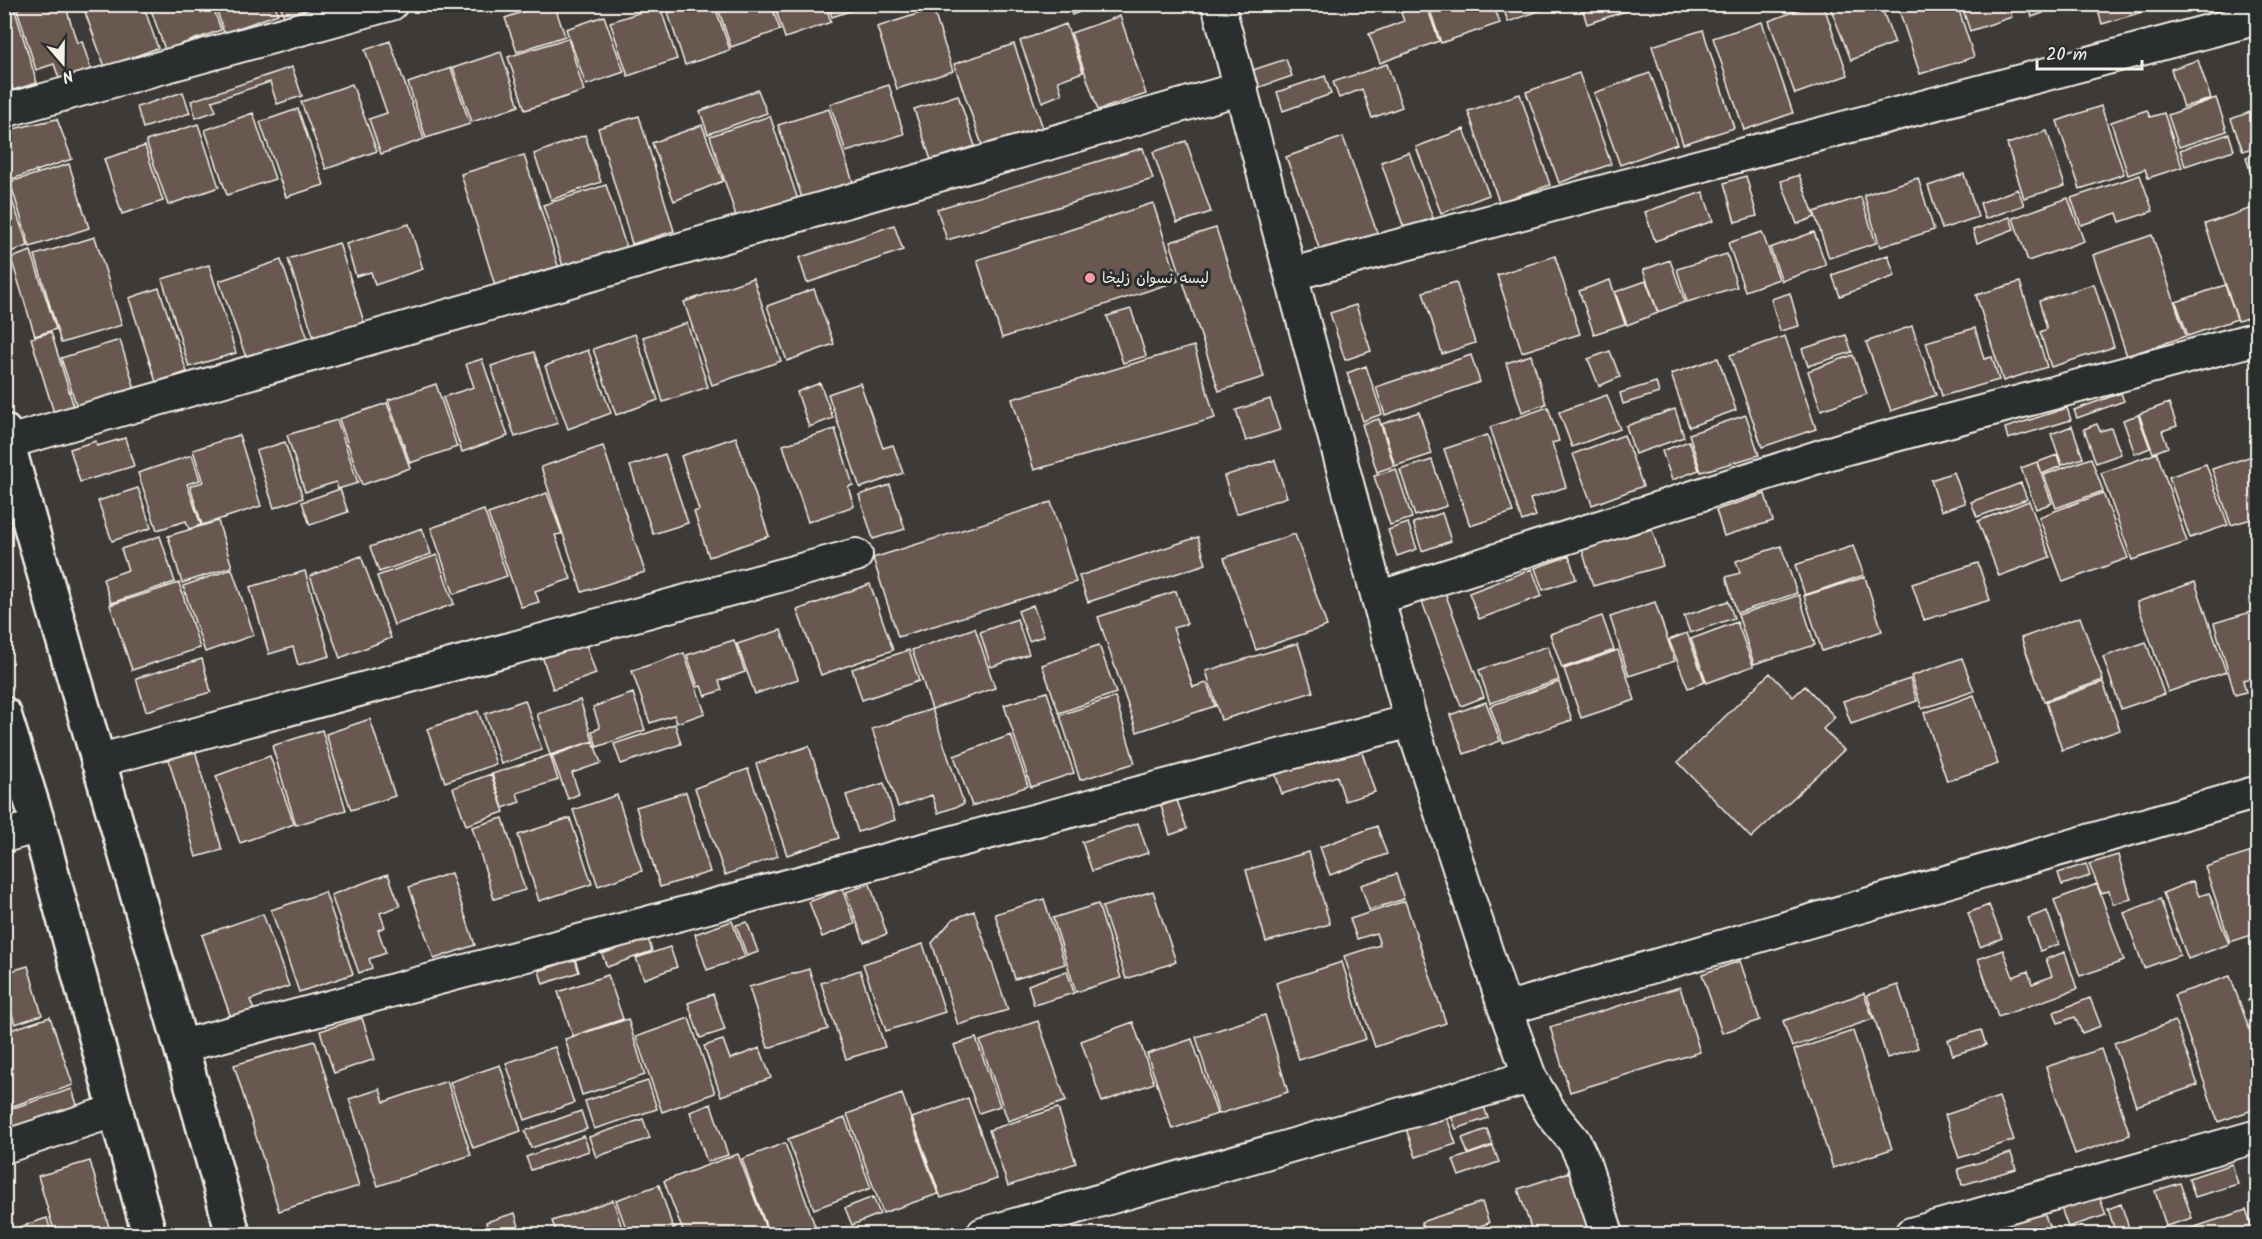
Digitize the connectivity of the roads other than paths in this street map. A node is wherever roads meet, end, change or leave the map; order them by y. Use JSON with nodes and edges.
{"nodes":[{"id":1,"x":391,"y":4,"type":"edge"},
{"id":2,"x":1218,"y":4,"type":"edge"},
{"id":3,"x":2258,"y":18,"type":"edge"},
{"id":4,"x":1242,"y":88,"type":"junction"},
{"id":5,"x":4,"y":111,"type":"edge"},
{"id":6,"x":1292,"y":274,"type":"junction"},
{"id":7,"x":2258,"y":338,"type":"edge"},
{"id":8,"x":6,"y":436,"type":"edge"},
{"id":9,"x":856,"y":555,"type":"dead end"},
{"id":10,"x":1378,"y":598,"type":"junction"},
{"id":11,"x":4,"y":714,"type":"edge"},
{"id":12,"x":1411,"y":721,"type":"junction"},
{"id":13,"x":98,"y":761,"type":"junction"},
{"id":14,"x":2258,"y":792,"type":"edge"},
{"id":15,"x":39,"y":826,"type":"junction"},
{"id":16,"x":4,"y":836,"type":"edge"},
{"id":17,"x":1504,"y":1009,"type":"junction"},
{"id":18,"x":182,"y":1046,"type":"junction"},
{"id":19,"x":1530,"y":1077,"type":"junction"},
{"id":20,"x":117,"y":1110,"type":"junction"},
{"id":21,"x":2258,"y":1136,"type":"edge"},
{"id":22,"x":4,"y":1147,"type":"edge"},
{"id":23,"x":149,"y":1234,"type":"edge"},
{"id":24,"x":233,"y":1234,"type":"edge"},
{"id":25,"x":983,"y":1234,"type":"edge"},
{"id":26,"x":1607,"y":1234,"type":"edge"},
{"id":27,"x":1911,"y":1234,"type":"edge"}],
"edges":[{"from":1,"to":5,"type":"street"},
{"from":2,"to":4,"type":"street"},
{"from":3,"to":6,"type":"street"},
{"from":4,"to":6,"type":"street"},
{"from":4,"to":8,"type":"street"},
{"from":6,"to":10,"type":"street"},
{"from":7,"to":10,"type":"street"},
{"from":8,"to":13,"type":"main road"},
{"from":9,"to":13,"type":"street"},
{"from":10,"to":12,"type":"street"},
{"from":11,"to":15,"type":"main road"},
{"from":12,"to":17,"type":"street"},
{"from":12,"to":18,"type":"street"},
{"from":13,"to":18,"type":"main road"},
{"from":14,"to":17,"type":"street"},
{"from":15,"to":16,"type":"street"},
{"from":15,"to":20,"type":"main road"},
{"from":17,"to":19,"type":"street"},
{"from":18,"to":24,"type":"main road"},
{"from":19,"to":25,"type":"street"},
{"from":19,"to":26,"type":"street"},
{"from":20,"to":22,"type":"street"},
{"from":20,"to":23,"type":"main road"},
{"from":21,"to":27,"type":"street"}]}
